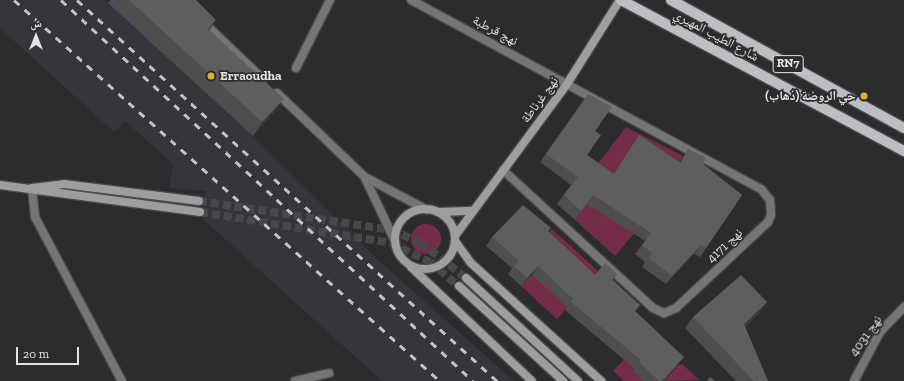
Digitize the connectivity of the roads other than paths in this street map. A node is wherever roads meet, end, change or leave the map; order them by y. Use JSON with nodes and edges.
{"nodes":[{"id":1,"x":330,"y":0,"type":"edge"},
{"id":2,"x":411,"y":0,"type":"edge"},
{"id":3,"x":621,"y":0,"type":"edge"},
{"id":4,"x":671,"y":0,"type":"edge"},
{"id":5,"x":194,"y":13,"type":"edge"},
{"id":6,"x":296,"y":68,"type":"dead end"},
{"id":7,"x":567,"y":84,"type":"junction"},
{"id":8,"x":904,"y":128,"type":"edge"},
{"id":9,"x":904,"y":151,"type":"edge"},
{"id":10,"x":503,"y":170,"type":"junction"},
{"id":11,"x":365,"y":177,"type":"junction"},
{"id":12,"x":0,"y":184,"type":"edge"},
{"id":13,"x":32,"y":188,"type":"junction"},
{"id":14,"x":199,"y":201,"type":"tunnel mouth"},
{"id":15,"x":427,"y":210,"type":"junction"},
{"id":16,"x":473,"y":211,"type":"junction"},
{"id":17,"x":200,"y":212,"type":"tunnel mouth"},
{"id":18,"x":437,"y":212,"type":"junction"},
{"id":19,"x":455,"y":238,"type":"junction"},
{"id":20,"x":395,"y":241,"type":"junction"},
{"id":21,"x":409,"y":265,"type":"junction"},
{"id":22,"x":466,"y":278,"type":"tunnel mouth"},
{"id":23,"x":459,"y":286,"type":"tunnel mouth"},
{"id":24,"x":904,"y":307,"type":"edge"},
{"id":25,"x":329,"y":373,"type":"dead end"},
{"id":26,"x":122,"y":381,"type":"edge"},
{"id":27,"x":295,"y":381,"type":"edge"},
{"id":28,"x":532,"y":381,"type":"edge"},
{"id":29,"x":563,"y":381,"type":"edge"},
{"id":30,"x":578,"y":381,"type":"edge"},
{"id":31,"x":601,"y":381,"type":"edge"},
{"id":32,"x":854,"y":381,"type":"edge"}],
"edges":[{"from":1,"to":6,"type":"street"},
{"from":2,"to":7,"type":"street","name":"نهج قرطبة"},
{"from":3,"to":7,"type":"street","name":"نهج غرناطة"},
{"from":3,"to":9,"type":"main road","name":"شارع الطيب المهيري","number":"RN7"},
{"from":4,"to":8,"type":"main road","name":"شارع الطيب المهيري","number":"RN7"},
{"from":5,"to":11,"type":"street"},
{"from":7,"to":10,"type":"street","name":"نهج غرناطة"},
{"from":7,"to":10,"type":"street","name":"نهج 4171"},
{"from":10,"to":16,"type":"street","name":"نهج غرناطة"},
{"from":11,"to":15,"type":"street"},
{"from":11,"to":20,"type":"street"},
{"from":12,"to":13,"type":"street"},
{"from":13,"to":14,"type":"street"},
{"from":13,"to":17,"type":"street"},
{"from":13,"to":26,"type":"street"},
{"from":15,"to":18,"type":"street"},
{"from":15,"to":20,"type":"street"},
{"from":16,"to":18,"type":"street"},
{"from":16,"to":19,"type":"street","name":"نهج غرناطة"},
{"from":18,"to":19,"type":"street"},
{"from":19,"to":21,"type":"street"},
{"from":19,"to":31,"type":"street"},
{"from":20,"to":21,"type":"street"},
{"from":21,"to":28,"type":"street"},
{"from":22,"to":30,"type":"street"},
{"from":23,"to":29,"type":"street"},
{"from":24,"to":32,"type":"street","name":"نهج 4031"},
{"from":25,"to":27,"type":"street"}]}
